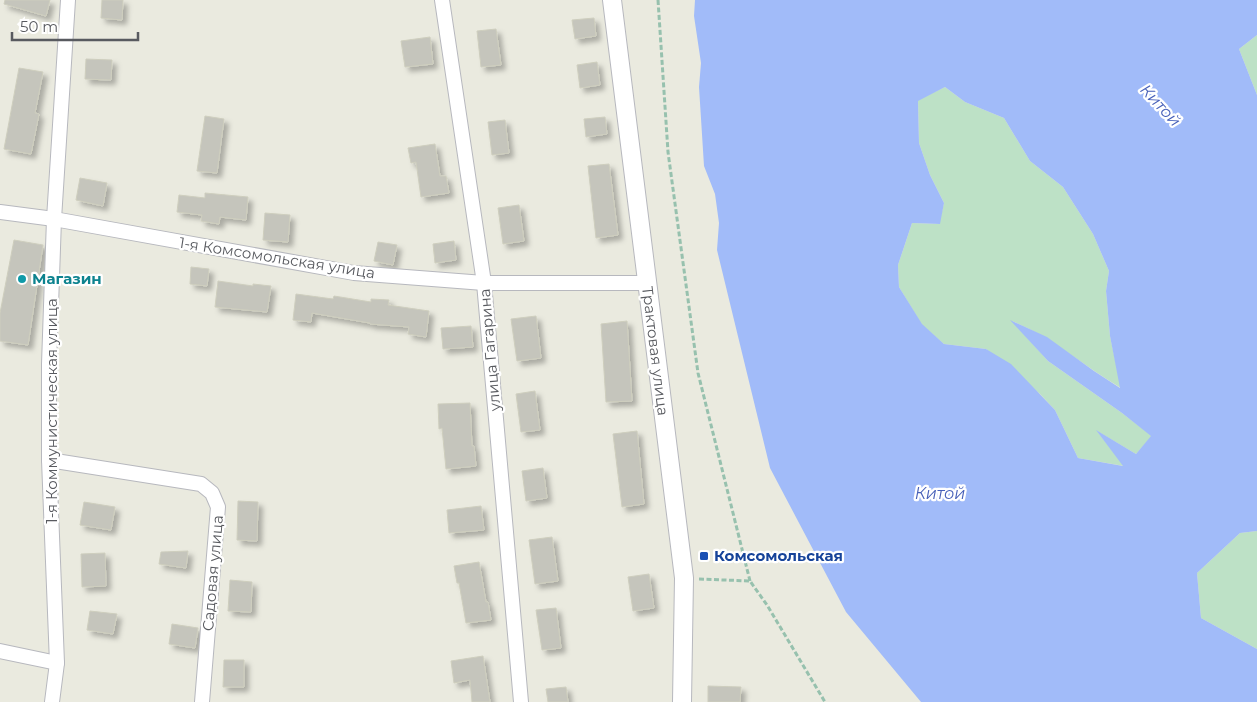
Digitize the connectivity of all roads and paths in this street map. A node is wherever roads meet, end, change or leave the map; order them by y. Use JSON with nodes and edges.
{"nodes":[{"id":1,"x":68,"y":0,"type":"edge"},
{"id":2,"x":442,"y":0,"type":"edge"},
{"id":3,"x":612,"y":0,"type":"edge"},
{"id":4,"x":658,"y":0,"type":"edge"},
{"id":5,"x":0,"y":212,"type":"edge"},
{"id":6,"x":54,"y":219,"type":"junction"},
{"id":7,"x":484,"y":282,"type":"junction"},
{"id":8,"x":647,"y":283,"type":"junction"},
{"id":9,"x":49,"y":460,"type":"junction"},
{"id":10,"x":684,"y":578,"type":"junction"},
{"id":11,"x":750,"y":581,"type":"junction"},
{"id":12,"x":0,"y":651,"type":"edge"},
{"id":13,"x":57,"y":663,"type":"junction"},
{"id":14,"x":52,"y":702,"type":"edge"},
{"id":15,"x":202,"y":702,"type":"edge"},
{"id":16,"x":521,"y":702,"type":"edge"},
{"id":17,"x":682,"y":702,"type":"edge"},
{"id":18,"x":825,"y":702,"type":"edge"}],
"edges":[{"from":1,"to":6,"type":"street","name":"1-я Коммунистическая улица"},
{"from":2,"to":7,"type":"street","name":"улица Гагарина"},
{"from":3,"to":8,"type":"street","name":"Трактовая улица"},
{"from":4,"to":11,"type":"path"},
{"from":5,"to":6,"type":"street","name":"1-я Комсомольская улица"},
{"from":6,"to":7,"type":"street","name":"1-я Комсомольская улица"},
{"from":6,"to":9,"type":"street","name":"1-я Коммунистическая улица"},
{"from":7,"to":8,"type":"street","name":"1-я Комсомольская улица"},
{"from":7,"to":16,"type":"street","name":"улица Гагарина"},
{"from":8,"to":10,"type":"street","name":"Трактовая улица"},
{"from":9,"to":13,"type":"street","name":"1-я Коммунистическая улица"},
{"from":9,"to":15,"type":"street","name":"Садовая улица"},
{"from":10,"to":11,"type":"path"},
{"from":10,"to":17,"type":"street","name":"Трактовая улица"},
{"from":11,"to":18,"type":"path"},
{"from":12,"to":13,"type":"street"},
{"from":13,"to":14,"type":"street","name":"1-я Коммунистическая улица"}]}
